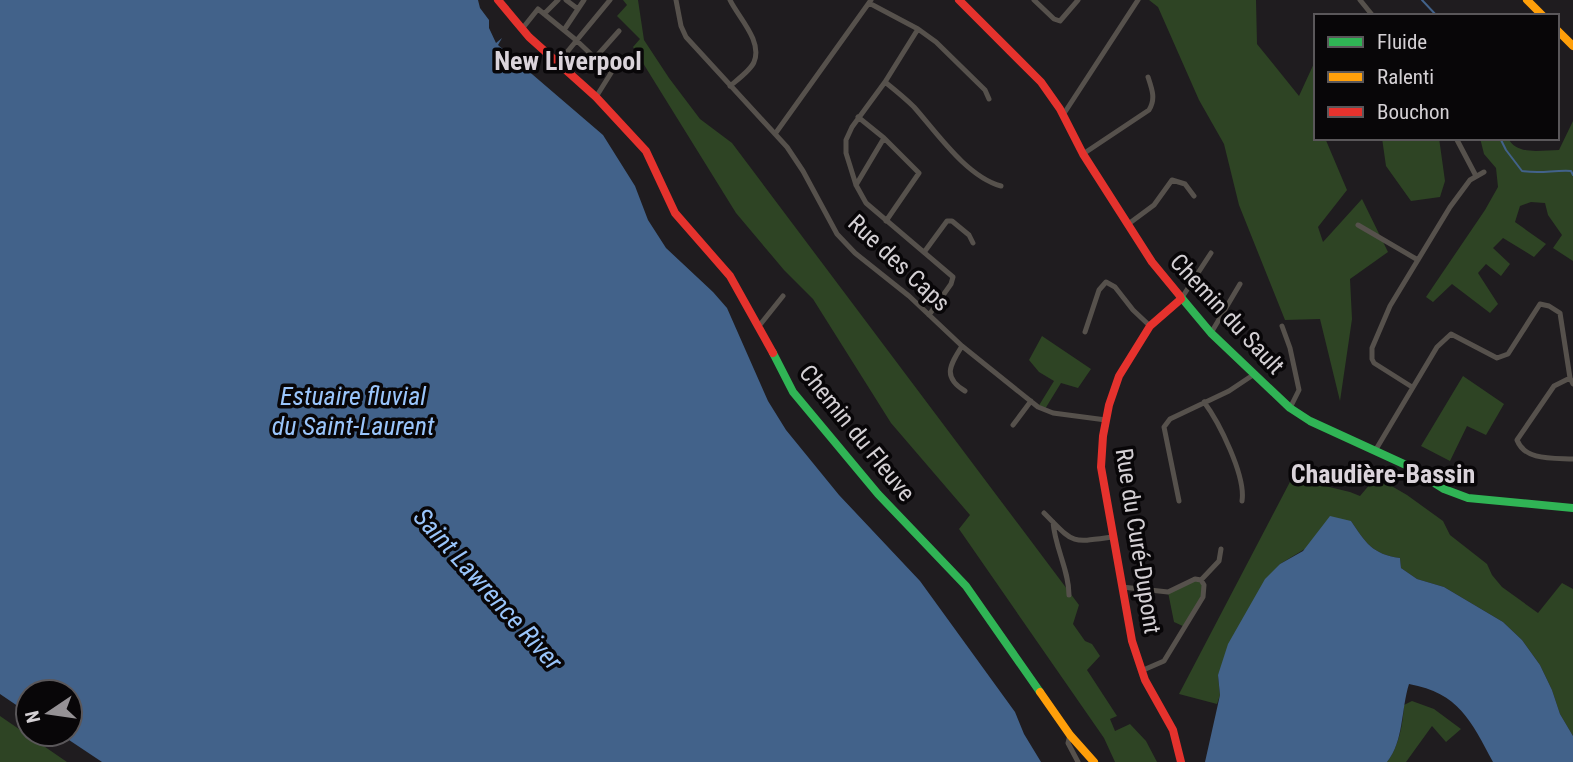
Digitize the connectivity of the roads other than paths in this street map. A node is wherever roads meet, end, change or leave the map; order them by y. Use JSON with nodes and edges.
{"nodes":[{"id":1,"x":498,"y":0,"type":"edge"},
{"id":2,"x":558,"y":0,"type":"edge"},
{"id":3,"x":566,"y":0,"type":"edge"},
{"id":4,"x":584,"y":0,"type":"edge"},
{"id":5,"x":610,"y":0,"type":"edge"},
{"id":6,"x":676,"y":0,"type":"edge"},
{"id":7,"x":730,"y":0,"type":"edge"},
{"id":8,"x":959,"y":0,"type":"edge"},
{"id":9,"x":1034,"y":0,"type":"edge"},
{"id":10,"x":1078,"y":0,"type":"edge"},
{"id":11,"x":1138,"y":0,"type":"edge"},
{"id":12,"x":1360,"y":0,"type":"edge"},
{"id":13,"x":1527,"y":0,"type":"edge"},
{"id":14,"x":870,"y":1,"type":"edge"},
{"id":15,"x":578,"y":9,"type":"junction"},
{"id":16,"x":544,"y":14,"type":"junction"},
{"id":17,"x":1371,"y":14,"type":"edge"},
{"id":18,"x":1541,"y":14,"type":"edge"},
{"id":19,"x":522,"y":29,"type":"junction"},
{"id":20,"x":918,"y":29,"type":"junction"},
{"id":21,"x":564,"y":30,"type":"junction"},
{"id":22,"x":619,"y":32,"type":"dead end"},
{"id":23,"x":1559,"y":32,"type":"edge"},
{"id":24,"x":576,"y":40,"type":"junction"},
{"id":25,"x":1573,"y":46,"type":"edge"},
{"id":26,"x":595,"y":58,"type":"junction"},
{"id":27,"x":558,"y":63,"type":"junction"},
{"id":28,"x":1148,"y":78,"type":"dead end"},
{"id":29,"x":885,"y":82,"type":"junction"},
{"id":30,"x":730,"y":86,"type":"junction"},
{"id":31,"x":596,"y":97,"type":"junction"},
{"id":32,"x":989,"y":99,"type":"dead end"},
{"id":33,"x":1063,"y":115,"type":"junction"},
{"id":34,"x":859,"y":117,"type":"junction"},
{"id":35,"x":775,"y":134,"type":"junction"},
{"id":36,"x":884,"y":138,"type":"junction"},
{"id":37,"x":1457,"y":140,"type":"edge"},
{"id":38,"x":1083,"y":154,"type":"junction"},
{"id":39,"x":1484,"y":172,"type":"dead end"},
{"id":40,"x":1476,"y":176,"type":"junction"},
{"id":41,"x":856,"y":185,"type":"junction"},
{"id":42,"x":1002,"y":186,"type":"dead end"},
{"id":43,"x":1194,"y":196,"type":"dead end"},
{"id":44,"x":886,"y":221,"type":"junction"},
{"id":45,"x":1127,"y":225,"type":"junction"},
{"id":46,"x":1358,"y":225,"type":"dead end"},
{"id":47,"x":973,"y":243,"type":"dead end"},
{"id":48,"x":925,"y":251,"type":"junction"},
{"id":49,"x":1211,"y":253,"type":"dead end"},
{"id":50,"x":1418,"y":260,"type":"junction"},
{"id":51,"x":1240,"y":284,"type":"dead end"},
{"id":52,"x":783,"y":296,"type":"dead end"},
{"id":53,"x":1181,"y":299,"type":"junction"},
{"id":54,"x":929,"y":315,"type":"junction"},
{"id":55,"x":759,"y":326,"type":"junction"},
{"id":56,"x":1150,"y":326,"type":"junction"},
{"id":57,"x":1282,"y":326,"type":"dead end"},
{"id":58,"x":1085,"y":332,"type":"dead end"},
{"id":59,"x":1211,"y":333,"type":"junction"},
{"id":60,"x":962,"y":345,"type":"junction"},
{"id":61,"x":1253,"y":374,"type":"junction"},
{"id":62,"x":1571,"y":381,"type":"edge"},
{"id":63,"x":1412,"y":387,"type":"junction"},
{"id":64,"x":965,"y":391,"type":"dead end"},
{"id":65,"x":1031,"y":401,"type":"junction"},
{"id":66,"x":1205,"y":402,"type":"junction"},
{"id":67,"x":1290,"y":408,"type":"junction"},
{"id":68,"x":1106,"y":420,"type":"junction"},
{"id":69,"x":1013,"y":425,"type":"dead end"},
{"id":70,"x":1375,"y":451,"type":"junction"},
{"id":71,"x":1573,"y":459,"type":"edge"},
{"id":72,"x":1179,"y":501,"type":"dead end"},
{"id":73,"x":1242,"y":501,"type":"dead end"},
{"id":74,"x":1573,"y":508,"type":"edge"},
{"id":75,"x":1044,"y":513,"type":"dead end"},
{"id":76,"x":1053,"y":522,"type":"junction"},
{"id":77,"x":1113,"y":537,"type":"junction"},
{"id":78,"x":1221,"y":549,"type":"dead end"},
{"id":79,"x":1201,"y":580,"type":"junction"},
{"id":80,"x":1122,"y":587,"type":"junction"},
{"id":81,"x":1069,"y":595,"type":"dead end"},
{"id":82,"x":1141,"y":671,"type":"junction"},
{"id":83,"x":1070,"y":735,"type":"junction"},
{"id":84,"x":1078,"y":762,"type":"edge"},
{"id":85,"x":1094,"y":762,"type":"edge"},
{"id":86,"x":1181,"y":762,"type":"edge"}],
"edges":[{"from":1,"to":19,"type":"street","name":"Chemin du Fleuve"},
{"from":2,"to":16,"type":"street"},
{"from":3,"to":15,"type":"street"},
{"from":4,"to":15,"type":"street"},
{"from":5,"to":24,"type":"street"},
{"from":6,"to":30,"type":"street","name":"Rue des Caps"},
{"from":7,"to":30,"type":"street"},
{"from":8,"to":33,"type":"street","name":"Chemin du Sault"},
{"from":9,"to":10,"type":"street"},
{"from":11,"to":33,"type":"street"},
{"from":12,"to":17,"type":"street"},
{"from":13,"to":18,"type":"street"},
{"from":14,"to":20,"type":"street"},
{"from":14,"to":35,"type":"street"},
{"from":15,"to":21,"type":"street"},
{"from":16,"to":19,"type":"street"},
{"from":16,"to":21,"type":"street"},
{"from":19,"to":27,"type":"street","name":"Chemin du Fleuve"},
{"from":20,"to":29,"type":"street"},
{"from":20,"to":32,"type":"street"},
{"from":21,"to":24,"type":"street"},
{"from":22,"to":26,"type":"street"},
{"from":23,"to":25,"type":"street"},
{"from":24,"to":26,"type":"street"},
{"from":24,"to":27,"type":"street"},
{"from":26,"to":31,"type":"street"},
{"from":27,"to":31,"type":"street","name":"Chemin du Fleuve"},
{"from":28,"to":38,"type":"street"},
{"from":29,"to":34,"type":"street"},
{"from":29,"to":42,"type":"street"},
{"from":30,"to":35,"type":"street","name":"Rue des Caps"},
{"from":31,"to":55,"type":"street","name":"Chemin du Fleuve"},
{"from":33,"to":38,"type":"street","name":"Chemin du Sault"},
{"from":34,"to":36,"type":"street"},
{"from":34,"to":41,"type":"street"},
{"from":35,"to":54,"type":"street","name":"Rue des Caps"},
{"from":36,"to":41,"type":"street"},
{"from":36,"to":44,"type":"street"},
{"from":37,"to":40,"type":"street"},
{"from":38,"to":45,"type":"street","name":"Chemin du Sault"},
{"from":39,"to":40,"type":"street"},
{"from":40,"to":50,"type":"street"},
{"from":41,"to":44,"type":"street"},
{"from":43,"to":45,"type":"street"},
{"from":44,"to":48,"type":"street"},
{"from":45,"to":53,"type":"street","name":"Chemin du Sault"},
{"from":46,"to":50,"type":"street"},
{"from":47,"to":48,"type":"street"},
{"from":48,"to":54,"type":"street"},
{"from":49,"to":53,"type":"street"},
{"from":50,"to":63,"type":"street"},
{"from":51,"to":59,"type":"street"},
{"from":52,"to":55,"type":"street"},
{"from":53,"to":56,"type":"street","name":"Rue du Curé-Dupont"},
{"from":53,"to":59,"type":"street","name":"Chemin du Sault"},
{"from":54,"to":60,"type":"street","name":"Rue des Caps"},
{"from":55,"to":83,"type":"street","name":"Chemin du Fleuve"},
{"from":56,"to":58,"type":"street"},
{"from":56,"to":68,"type":"street","name":"Rue du Curé-Dupont"},
{"from":57,"to":67,"type":"street"},
{"from":59,"to":61,"type":"street","name":"Chemin du Sault"},
{"from":60,"to":64,"type":"street"},
{"from":60,"to":65,"type":"street","name":"Rue des Caps"},
{"from":61,"to":66,"type":"street"},
{"from":61,"to":67,"type":"street","name":"Chemin du Sault"},
{"from":62,"to":63,"type":"street"},
{"from":62,"to":71,"type":"street"},
{"from":63,"to":70,"type":"street"},
{"from":65,"to":68,"type":"street","name":"Rue des Caps"},
{"from":65,"to":69,"type":"street"},
{"from":66,"to":72,"type":"street"},
{"from":66,"to":73,"type":"street"},
{"from":67,"to":70,"type":"street","name":"Chemin du Sault"},
{"from":68,"to":77,"type":"street","name":"Rue du Curé-Dupont"},
{"from":70,"to":74,"type":"street","name":"Chemin du Sault"},
{"from":75,"to":76,"type":"street"},
{"from":76,"to":77,"type":"street"},
{"from":76,"to":81,"type":"street"},
{"from":77,"to":80,"type":"street","name":"Rue du Curé-Dupont"},
{"from":78,"to":79,"type":"street"},
{"from":79,"to":80,"type":"street"},
{"from":79,"to":82,"type":"street"},
{"from":80,"to":82,"type":"street","name":"Rue du Curé-Dupont"},
{"from":82,"to":86,"type":"street","name":"Rue du Curé-Dupont"},
{"from":83,"to":84,"type":"street","name":"Chemin du Fleuve"},
{"from":83,"to":85,"type":"street"}]}
